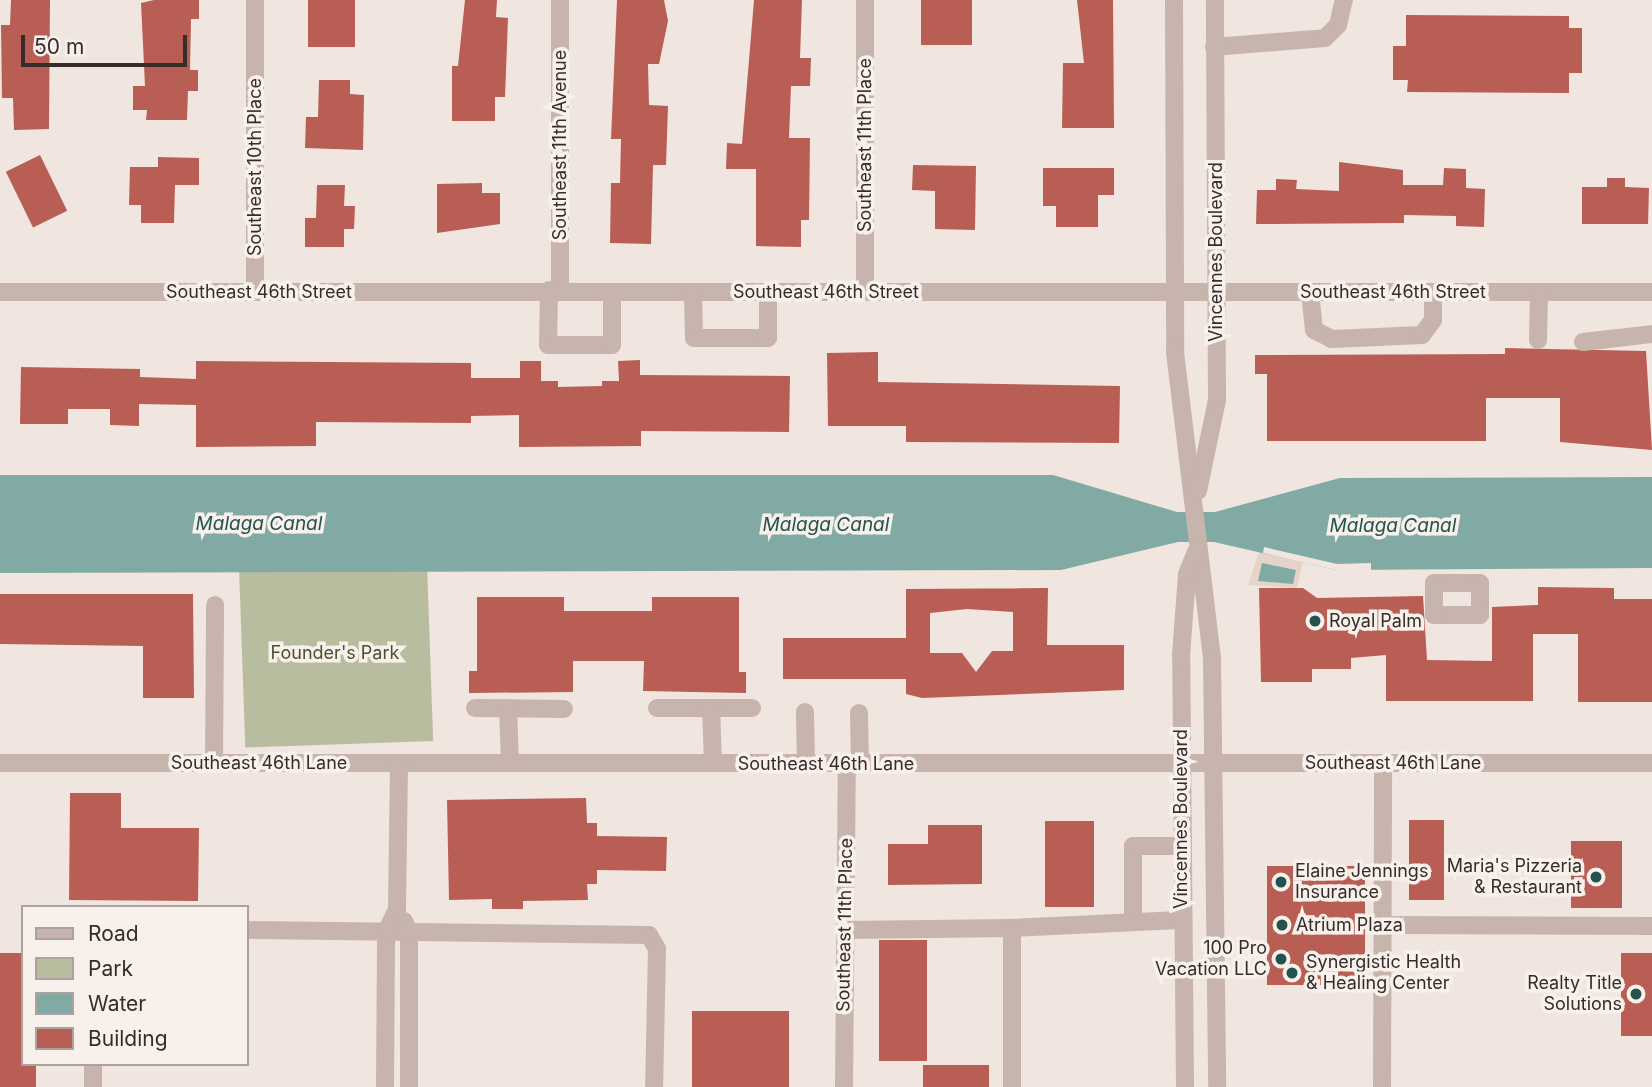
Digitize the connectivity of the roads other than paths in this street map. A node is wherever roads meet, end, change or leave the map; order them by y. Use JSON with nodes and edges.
{"nodes":[{"id":1,"x":255,"y":0,"type":"edge"},
{"id":2,"x":560,"y":0,"type":"edge"},
{"id":3,"x":865,"y":0,"type":"edge"},
{"id":4,"x":1174,"y":0,"type":"edge"},
{"id":5,"x":1215,"y":0,"type":"edge"},
{"id":6,"x":1344,"y":0,"type":"edge"},
{"id":7,"x":1214,"y":47,"type":"junction"},
{"id":8,"x":555,"y":290,"type":"junction"},
{"id":9,"x":1177,"y":290,"type":"junction"},
{"id":10,"x":865,"y":291,"type":"junction"},
{"id":11,"x":1217,"y":291,"type":"junction"},
{"id":12,"x":0,"y":292,"type":"edge"},
{"id":13,"x":255,"y":292,"type":"junction"},
{"id":14,"x":612,"y":292,"type":"junction"},
{"id":15,"x":768,"y":292,"type":"junction"},
{"id":16,"x":1310,"y":292,"type":"junction"},
{"id":17,"x":1433,"y":292,"type":"junction"},
{"id":18,"x":1539,"y":292,"type":"junction"},
{"id":19,"x":1652,"y":292,"type":"edge"},
{"id":20,"x":693,"y":293,"type":"junction"},
{"id":21,"x":1652,"y":334,"type":"edge"},
{"id":22,"x":1538,"y":340,"type":"dead end"},
{"id":23,"x":1583,"y":342,"type":"dead end"},
{"id":24,"x":1196,"y":502,"type":"junction"},
{"id":25,"x":1196,"y":552,"type":"junction"},
{"id":26,"x":215,"y":605,"type":"dead end"},
{"id":27,"x":475,"y":708,"type":"dead end"},
{"id":28,"x":508,"y":708,"type":"junction"},
{"id":29,"x":657,"y":708,"type":"dead end"},
{"id":30,"x":711,"y":708,"type":"junction"},
{"id":31,"x":752,"y":708,"type":"dead end"},
{"id":32,"x":564,"y":709,"type":"dead end"},
{"id":33,"x":805,"y":712,"type":"dead end"},
{"id":34,"x":859,"y":713,"type":"dead end"},
{"id":35,"x":0,"y":763,"type":"edge"},
{"id":36,"x":214,"y":763,"type":"junction"},
{"id":37,"x":399,"y":763,"type":"junction"},
{"id":38,"x":510,"y":763,"type":"junction"},
{"id":39,"x":713,"y":763,"type":"junction"},
{"id":40,"x":1180,"y":763,"type":"junction"},
{"id":41,"x":1216,"y":763,"type":"junction"},
{"id":42,"x":1383,"y":763,"type":"junction"},
{"id":43,"x":1652,"y":763,"type":"edge"},
{"id":44,"x":806,"y":764,"type":"junction"},
{"id":45,"x":853,"y":764,"type":"junction"},
{"id":46,"x":1179,"y":846,"type":"junction"},
{"id":47,"x":397,"y":909,"type":"junction"},
{"id":48,"x":1133,"y":920,"type":"junction"},
{"id":49,"x":1180,"y":920,"type":"junction"},
{"id":50,"x":1382,"y":925,"type":"junction"},
{"id":51,"x":1652,"y":926,"type":"edge"},
{"id":52,"x":1013,"y":928,"type":"junction"},
{"id":53,"x":248,"y":930,"type":"edge"},
{"id":54,"x":845,"y":930,"type":"junction"},
{"id":55,"x":386,"y":932,"type":"junction"},
{"id":56,"x":409,"y":932,"type":"junction"},
{"id":57,"x":384,"y":1051,"type":"junction"},
{"id":58,"x":410,"y":1051,"type":"junction"},
{"id":59,"x":93,"y":1066,"type":"edge"},
{"id":60,"x":93,"y":1087,"type":"edge"},
{"id":61,"x":385,"y":1087,"type":"edge"},
{"id":62,"x":409,"y":1087,"type":"edge"},
{"id":63,"x":654,"y":1087,"type":"edge"},
{"id":64,"x":844,"y":1087,"type":"edge"},
{"id":65,"x":1013,"y":1087,"type":"edge"},
{"id":66,"x":1185,"y":1087,"type":"edge"},
{"id":67,"x":1217,"y":1087,"type":"edge"},
{"id":68,"x":1382,"y":1087,"type":"edge"}],
"edges":[{"from":1,"to":13,"type":"street","name":"Southeast 10th Place"},
{"from":2,"to":8,"type":"street","name":"Southeast 11th Avenue"},
{"from":3,"to":10,"type":"street","name":"Southeast 11th Place"},
{"from":4,"to":9,"type":"street","name":"Vincennes Boulevard"},
{"from":5,"to":7,"type":"street","name":"Vincennes Boulevard"},
{"from":6,"to":7,"type":"street"},
{"from":7,"to":11,"type":"street","name":"Vincennes Boulevard"},
{"from":8,"to":13,"type":"street","name":"Southeast 46th Street"},
{"from":8,"to":14,"type":"street","name":"Southeast 46th Street"},
{"from":8,"to":14,"type":"street","name":"Southeast 11th Avenue"},
{"from":9,"to":10,"type":"street","name":"Southeast 46th Street"},
{"from":9,"to":11,"type":"street","name":"Southeast 46th Street"},
{"from":9,"to":24,"type":"street","name":"Vincennes Boulevard"},
{"from":10,"to":15,"type":"street","name":"Southeast 46th Street"},
{"from":11,"to":16,"type":"street","name":"Southeast 46th Street"},
{"from":11,"to":24,"type":"street","name":"Vincennes Boulevard"},
{"from":12,"to":13,"type":"street","name":"Southeast 46th Street"},
{"from":14,"to":20,"type":"street","name":"Southeast 46th Street"},
{"from":15,"to":20,"type":"street","name":"Southeast 46th Street"},
{"from":15,"to":20,"type":"street"},
{"from":16,"to":17,"type":"street","name":"Southeast 46th Street"},
{"from":16,"to":17,"type":"street"},
{"from":17,"to":18,"type":"street","name":"Southeast 46th Street"},
{"from":18,"to":19,"type":"street","name":"Southeast 46th Street"},
{"from":18,"to":22,"type":"street"},
{"from":21,"to":23,"type":"street"},
{"from":24,"to":25,"type":"street","name":"Vincennes Boulevard"},
{"from":25,"to":40,"type":"street","name":"Vincennes Boulevard"},
{"from":25,"to":41,"type":"street","name":"Vincennes Boulevard"},
{"from":26,"to":36,"type":"street"},
{"from":27,"to":28,"type":"street"},
{"from":28,"to":32,"type":"street"},
{"from":28,"to":38,"type":"street"},
{"from":29,"to":30,"type":"street"},
{"from":30,"to":31,"type":"street"},
{"from":30,"to":39,"type":"street"},
{"from":33,"to":44,"type":"street"},
{"from":34,"to":45,"type":"street","name":"Southeast 11th Place"},
{"from":35,"to":36,"type":"street","name":"Southeast 46th Lane"},
{"from":36,"to":37,"type":"street","name":"Southeast 46th Lane"},
{"from":37,"to":38,"type":"street","name":"Southeast 46th Lane"},
{"from":37,"to":47,"type":"street"},
{"from":38,"to":39,"type":"street","name":"Southeast 46th Lane"},
{"from":39,"to":44,"type":"street","name":"Southeast 46th Lane"},
{"from":40,"to":41,"type":"street","name":"Southeast 46th Lane"},
{"from":40,"to":45,"type":"street","name":"Southeast 46th Lane"},
{"from":40,"to":46,"type":"street","name":"Vincennes Boulevard"},
{"from":41,"to":42,"type":"street","name":"Southeast 46th Lane"},
{"from":41,"to":67,"type":"street","name":"Vincennes Boulevard"},
{"from":42,"to":43,"type":"street","name":"Southeast 46th Lane"},
{"from":42,"to":50,"type":"street"},
{"from":44,"to":45,"type":"street","name":"Southeast 46th Lane"},
{"from":45,"to":54,"type":"street","name":"Southeast 11th Place"},
{"from":46,"to":48,"type":"street"},
{"from":46,"to":49,"type":"street","name":"Vincennes Boulevard"},
{"from":47,"to":55,"type":"street"},
{"from":47,"to":56,"type":"street"},
{"from":48,"to":49,"type":"street"},
{"from":48,"to":52,"type":"street"},
{"from":49,"to":66,"type":"street","name":"Vincennes Boulevard"},
{"from":50,"to":51,"type":"street"},
{"from":50,"to":68,"type":"street"},
{"from":52,"to":54,"type":"street"},
{"from":52,"to":65,"type":"street"},
{"from":53,"to":55,"type":"street"},
{"from":54,"to":64,"type":"street","name":"Southeast 11th Place"},
{"from":55,"to":56,"type":"street"},
{"from":55,"to":57,"type":"street"},
{"from":56,"to":58,"type":"street"},
{"from":56,"to":63,"type":"street"},
{"from":57,"to":58,"type":"street"},
{"from":57,"to":61,"type":"street"},
{"from":58,"to":62,"type":"street"},
{"from":59,"to":60,"type":"street"}]}
